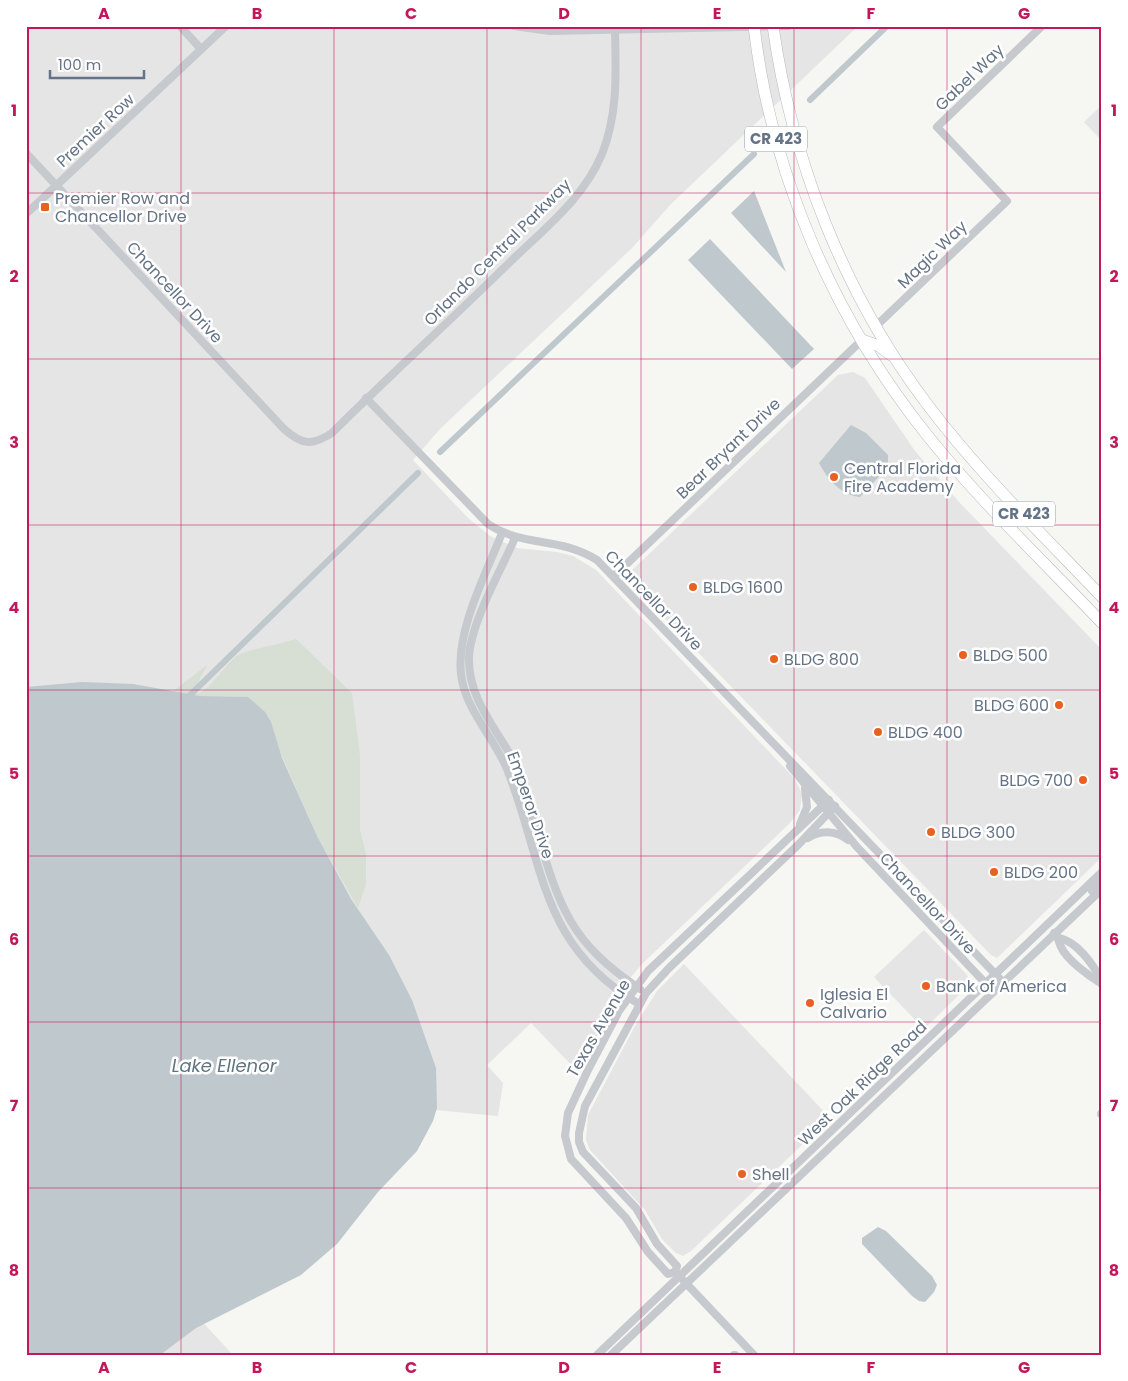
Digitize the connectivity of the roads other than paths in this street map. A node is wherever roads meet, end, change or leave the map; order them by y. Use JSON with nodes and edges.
{"nodes":[{"id":1,"x":180,"y":26,"type":"edge"},
{"id":2,"x":226,"y":26,"type":"edge"},
{"id":3,"x":514,"y":26,"type":"edge"},
{"id":4,"x":754,"y":26,"type":"edge"},
{"id":5,"x":773,"y":26,"type":"edge"},
{"id":6,"x":788,"y":26,"type":"edge"},
{"id":7,"x":1042,"y":26,"type":"edge"},
{"id":8,"x":615,"y":30,"type":"junction"},
{"id":9,"x":201,"y":49,"type":"junction"},
{"id":10,"x":26,"y":153,"type":"edge"},
{"id":11,"x":56,"y":186,"type":"junction"},
{"id":12,"x":1007,"y":201,"type":"joint"},
{"id":13,"x":26,"y":214,"type":"edge"},
{"id":14,"x":842,"y":304,"type":"junction"},
{"id":15,"x":876,"y":326,"type":"junction"},
{"id":16,"x":862,"y":340,"type":"junction"},
{"id":17,"x":896,"y":359,"type":"junction"},
{"id":18,"x":366,"y":398,"type":"junction"},
{"id":19,"x":309,"y":442,"type":"joint"},
{"id":20,"x":502,"y":533,"type":"junction"},
{"id":21,"x":515,"y":538,"type":"junction"},
{"id":22,"x":614,"y":576,"type":"junction"},
{"id":23,"x":1102,"y":597,"type":"edge"},
{"id":24,"x":1102,"y":623,"type":"edge"},
{"id":25,"x":768,"y":740,"type":"junction"},
{"id":26,"x":803,"y":781,"type":"junction"},
{"id":27,"x":832,"y":803,"type":"junction"},
{"id":28,"x":823,"y":806,"type":"junction"},
{"id":29,"x":828,"y":813,"type":"junction"},
{"id":30,"x":795,"y":832,"type":"junction"},
{"id":31,"x":799,"y":844,"type":"junction"},
{"id":32,"x":857,"y":847,"type":"junction"},
{"id":33,"x":1102,"y":872,"type":"edge"},
{"id":34,"x":1102,"y":882,"type":"edge"},
{"id":35,"x":1102,"y":889,"type":"edge"},
{"id":36,"x":1057,"y":936,"type":"junction"},
{"id":37,"x":660,"y":959,"type":"junction"},
{"id":38,"x":668,"y":968,"type":"junction"},
{"id":39,"x":996,"y":974,"type":"junction"},
{"id":40,"x":1102,"y":980,"type":"edge"},
{"id":41,"x":1002,"y":982,"type":"junction"},
{"id":42,"x":986,"y":984,"type":"junction"},
{"id":43,"x":1102,"y":984,"type":"edge"},
{"id":44,"x":636,"y":986,"type":"junction"},
{"id":45,"x":993,"y":991,"type":"junction"},
{"id":46,"x":646,"y":993,"type":"junction"},
{"id":47,"x":628,"y":997,"type":"junction"},
{"id":48,"x":639,"y":1004,"type":"junction"},
{"id":49,"x":587,"y":1072,"type":"junction"},
{"id":50,"x":600,"y":1078,"type":"junction"},
{"id":51,"x":568,"y":1113,"type":"junction"},
{"id":52,"x":581,"y":1118,"type":"junction"},
{"id":53,"x":825,"y":1137,"type":"junction"},
{"id":54,"x":817,"y":1159,"type":"junction"},
{"id":55,"x":590,"y":1162,"type":"junction"},
{"id":56,"x":581,"y":1171,"type":"junction"},
{"id":57,"x":630,"y":1202,"type":"junction"},
{"id":58,"x":620,"y":1211,"type":"junction"},
{"id":59,"x":657,"y":1244,"type":"junction"},
{"id":60,"x":648,"y":1252,"type":"junction"},
{"id":61,"x":677,"y":1274,"type":"junction"},
{"id":62,"x":686,"y":1283,"type":"junction"},
{"id":63,"x":609,"y":1344,"type":"junction"},
{"id":64,"x":597,"y":1355,"type":"edge"},
{"id":65,"x":604,"y":1355,"type":"edge"},
{"id":66,"x":612,"y":1355,"type":"edge"},
{"id":67,"x":754,"y":1355,"type":"edge"}],
"edges":[{"from":1,"to":9,"type":"street"},
{"from":2,"to":9,"type":"street","name":"Premier Row"},
{"from":3,"to":8,"type":"street"},
{"from":4,"to":5,"type":"street"},
{"from":4,"to":8,"type":"street"},
{"from":4,"to":14,"type":"highway","number":"CR 423"},
{"from":5,"to":6,"type":"street"},
{"from":5,"to":15,"type":"highway","number":"CR 423"},
{"from":7,"to":12,"type":"street","name":"Gabel Way"},
{"from":8,"to":18,"type":"street","name":"Orlando Central Parkway"},
{"from":9,"to":11,"type":"street","name":"Premier Row"},
{"from":10,"to":11,"type":"street","name":"Chancellor Drive"},
{"from":11,"to":13,"type":"street","name":"Premier Row"},
{"from":11,"to":19,"type":"street","name":"Chancellor Drive"},
{"from":12,"to":15,"type":"street","name":"Magic Way"},
{"from":14,"to":15,"type":"highway"},
{"from":14,"to":16,"type":"highway","number":"CR 423"},
{"from":15,"to":17,"type":"highway","number":"CR 423"},
{"from":16,"to":17,"type":"highway"},
{"from":16,"to":22,"type":"street","name":"Bear Bryant Drive"},
{"from":16,"to":24,"type":"highway","number":"CR 423"},
{"from":17,"to":23,"type":"highway","number":"CR 423"},
{"from":18,"to":19,"type":"street","name":"Orlando Central Parkway"},
{"from":18,"to":20,"type":"street","name":"Chancellor Drive"},
{"from":20,"to":21,"type":"street","name":"Chancellor Drive"},
{"from":20,"to":47,"type":"street","name":"Emperor Drive"},
{"from":21,"to":22,"type":"street","name":"Chancellor Drive"},
{"from":21,"to":44,"type":"street","name":"Emperor Drive"},
{"from":22,"to":25,"type":"street","name":"Chancellor Drive"},
{"from":25,"to":26,"type":"street","name":"Chancellor Drive"},
{"from":25,"to":27,"type":"street","name":"Chancellor Drive"},
{"from":26,"to":28,"type":"street","name":"Chancellor Drive"},
{"from":26,"to":30,"type":"street"},
{"from":27,"to":28,"type":"street","name":"Texas Avenue"},
{"from":27,"to":29,"type":"street","name":"Texas Avenue"},
{"from":27,"to":39,"type":"street","name":"Chancellor Drive"},
{"from":28,"to":29,"type":"street","name":"Chancellor Drive"},
{"from":28,"to":30,"type":"street","name":"Texas Avenue"},
{"from":29,"to":31,"type":"street","name":"Texas Avenue"},
{"from":29,"to":32,"type":"street","name":"Chancellor Drive"},
{"from":30,"to":37,"type":"street","name":"Texas Avenue"},
{"from":31,"to":32,"type":"street"},
{"from":31,"to":38,"type":"street","name":"Texas Avenue"},
{"from":32,"to":42,"type":"street","name":"Chancellor Drive"},
{"from":33,"to":39,"type":"street","name":"West Oak Ridge Road"},
{"from":34,"to":36,"type":"street"},
{"from":35,"to":36,"type":"street","name":"West Oak Ridge Road"},
{"from":36,"to":40,"type":"street"},
{"from":36,"to":41,"type":"street","name":"West Oak Ridge Road"},
{"from":36,"to":43,"type":"street"},
{"from":37,"to":38,"type":"street"},
{"from":37,"to":44,"type":"street","name":"Texas Avenue"},
{"from":38,"to":46,"type":"street","name":"Texas Avenue"},
{"from":39,"to":41,"type":"street","name":"Chancellor Drive"},
{"from":39,"to":42,"type":"street","name":"West Oak Ridge Road"},
{"from":41,"to":45,"type":"street","name":"West Oak Ridge Road"},
{"from":42,"to":45,"type":"street","name":"Chancellor Drive"},
{"from":42,"to":53,"type":"street","name":"West Oak Ridge Road"},
{"from":44,"to":46,"type":"street","name":"Emperor Drive"},
{"from":44,"to":47,"type":"street","name":"Texas Avenue"},
{"from":45,"to":54,"type":"street","name":"West Oak Ridge Road"},
{"from":46,"to":48,"type":"street","name":"Texas Avenue"},
{"from":47,"to":48,"type":"street","name":"Emperor Drive"},
{"from":47,"to":49,"type":"street","name":"Texas Avenue"},
{"from":48,"to":50,"type":"street","name":"Texas Avenue"},
{"from":49,"to":50,"type":"street"},
{"from":49,"to":51,"type":"street","name":"Texas Avenue"},
{"from":50,"to":52,"type":"street","name":"Texas Avenue"},
{"from":51,"to":52,"type":"street"},
{"from":51,"to":56,"type":"street","name":"Texas Avenue"},
{"from":52,"to":55,"type":"street","name":"Texas Avenue"},
{"from":53,"to":54,"type":"street"},
{"from":53,"to":61,"type":"street","name":"West Oak Ridge Road"},
{"from":54,"to":62,"type":"street","name":"West Oak Ridge Road"},
{"from":55,"to":56,"type":"street"},
{"from":55,"to":57,"type":"street","name":"Texas Avenue"},
{"from":56,"to":58,"type":"street","name":"Texas Avenue"},
{"from":57,"to":58,"type":"street"},
{"from":57,"to":59,"type":"street","name":"Texas Avenue"},
{"from":58,"to":60,"type":"street","name":"Texas Avenue"},
{"from":59,"to":60,"type":"street"},
{"from":59,"to":61,"type":"street","name":"Texas Avenue"},
{"from":60,"to":61,"type":"street","name":"Texas Avenue"},
{"from":61,"to":62,"type":"street","name":"Texas Avenue"},
{"from":61,"to":63,"type":"street","name":"West Oak Ridge Road"},
{"from":62,"to":66,"type":"street","name":"West Oak Ridge Road"},
{"from":62,"to":67,"type":"street","name":"Texas Avenue"},
{"from":63,"to":64,"type":"street","name":"West Oak Ridge Road"},
{"from":63,"to":65,"type":"street"}]}
